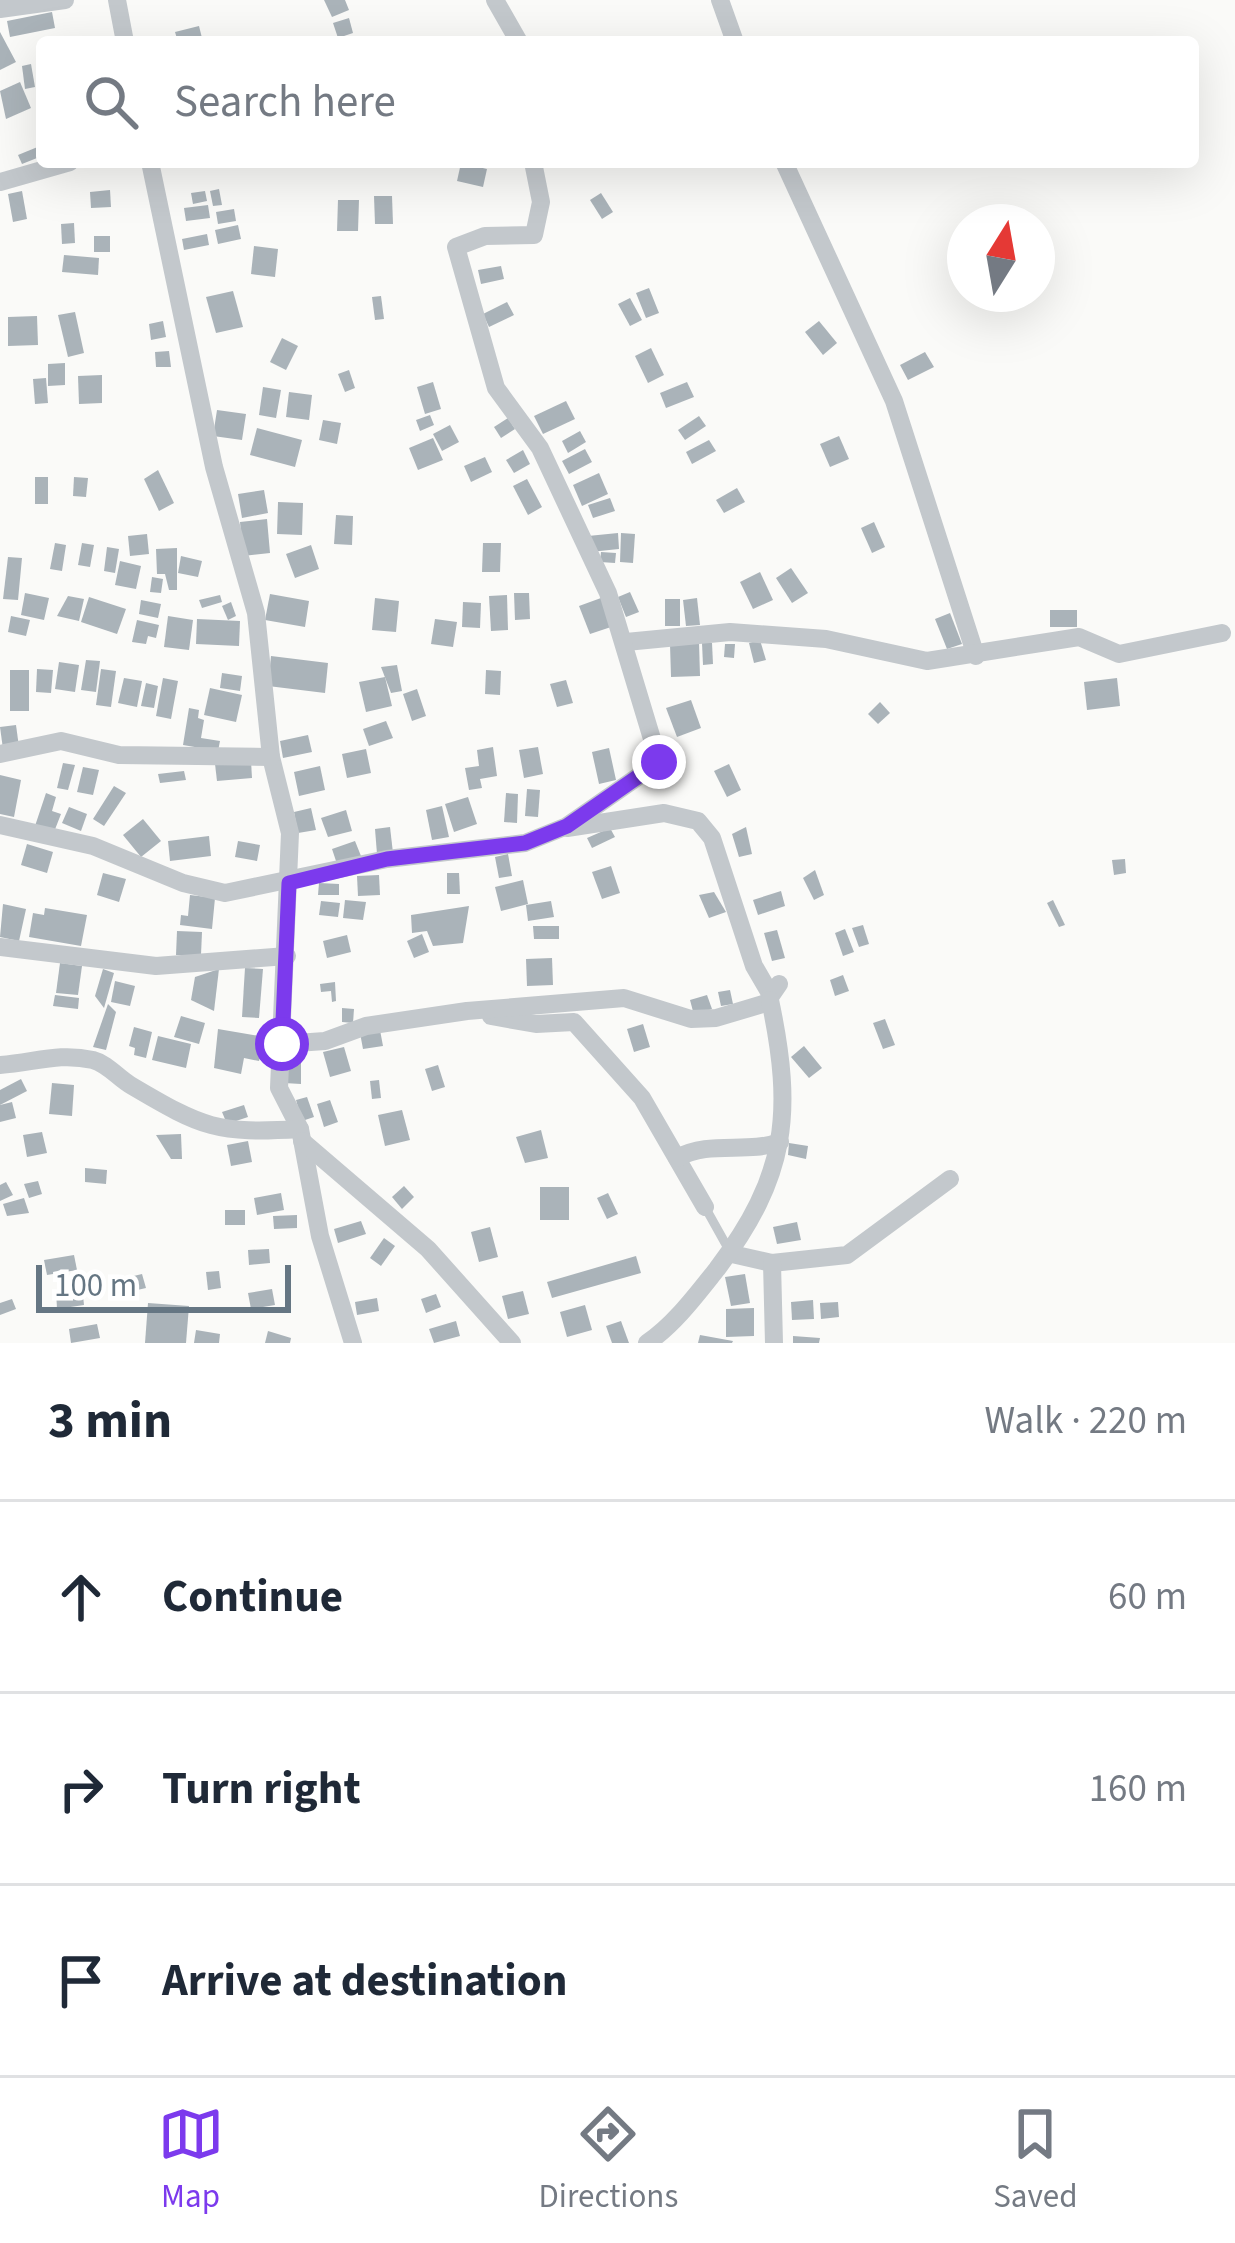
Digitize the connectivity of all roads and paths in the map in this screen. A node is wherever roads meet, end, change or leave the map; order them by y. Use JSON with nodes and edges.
{"nodes":[{"id":1,"x":65,"y":0,"type":"edge"},
{"id":2,"x":117,"y":0,"type":"edge"},
{"id":3,"x":495,"y":0,"type":"edge"},
{"id":4,"x":720,"y":0,"type":"edge"},
{"id":5,"x":0,"y":9,"type":"edge"},
{"id":6,"x":124,"y":36,"type":"edge"},
{"id":7,"x":516,"y":36,"type":"edge"},
{"id":8,"x":733,"y":36,"type":"edge"},
{"id":9,"x":49,"y":168,"type":"edge"},
{"id":10,"x":150,"y":168,"type":"edge"},
{"id":11,"x":534,"y":168,"type":"edge"},
{"id":12,"x":787,"y":168,"type":"edge"},
{"id":13,"x":0,"y":182,"type":"edge"},
{"id":14,"x":1222,"y":633,"type":"dead end"},
{"id":15,"x":626,"y":642,"type":"junction"},
{"id":16,"x":976,"y":656,"type":"junction"},
{"id":17,"x":0,"y":754,"type":"edge"},
{"id":18,"x":271,"y":757,"type":"junction"},
{"id":19,"x":0,"y":825,"type":"edge"},
{"id":20,"x":559,"y":829,"type":"junction"},
{"id":21,"x":289,"y":883,"type":"junction"},
{"id":22,"x":0,"y":946,"type":"edge"},
{"id":23,"x":287,"y":956,"type":"junction"},
{"id":24,"x":772,"y":991,"type":"junction"},
{"id":25,"x":467,"y":1011,"type":"junction"},
{"id":26,"x":282,"y":1044,"type":"junction"},
{"id":27,"x":0,"y":1065,"type":"edge"},
{"id":28,"x":301,"y":1135,"type":"junction"},
{"id":29,"x":780,"y":1142,"type":"junction"},
{"id":30,"x":677,"y":1158,"type":"junction"},
{"id":31,"x":950,"y":1179,"type":"dead end"},
{"id":32,"x":705,"y":1208,"type":"joint"},
{"id":33,"x":732,"y":1254,"type":"junction"},
{"id":34,"x":772,"y":1263,"type":"junction"},
{"id":35,"x":353,"y":1343,"type":"edge"},
{"id":36,"x":512,"y":1343,"type":"edge"},
{"id":37,"x":647,"y":1343,"type":"edge"},
{"id":38,"x":774,"y":1343,"type":"edge"}],
"edges":[{"from":1,"to":5,"type":"street"},
{"from":2,"to":6,"type":"street"},
{"from":3,"to":7,"type":"street"},
{"from":4,"to":8,"type":"street"},
{"from":9,"to":13,"type":"street"},
{"from":10,"to":18,"type":"street"},
{"from":11,"to":15,"type":"street"},
{"from":12,"to":16,"type":"street"},
{"from":14,"to":16,"type":"street"},
{"from":15,"to":16,"type":"street"},
{"from":15,"to":20,"type":"street"},
{"from":17,"to":18,"type":"street"},
{"from":18,"to":21,"type":"street"},
{"from":19,"to":21,"type":"street"},
{"from":20,"to":21,"type":"street"},
{"from":20,"to":24,"type":"street"},
{"from":21,"to":23,"type":"street"},
{"from":22,"to":23,"type":"street"},
{"from":23,"to":26,"type":"street"},
{"from":24,"to":25,"type":"street"},
{"from":24,"to":29,"type":"street"},
{"from":25,"to":26,"type":"street"},
{"from":25,"to":30,"type":"street"},
{"from":26,"to":28,"type":"street"},
{"from":27,"to":28,"type":"street"},
{"from":28,"to":35,"type":"street"},
{"from":28,"to":36,"type":"street"},
{"from":29,"to":30,"type":"street"},
{"from":29,"to":33,"type":"street"},
{"from":30,"to":32,"type":"street"},
{"from":31,"to":34,"type":"street"},
{"from":32,"to":33,"type":"lane"},
{"from":33,"to":34,"type":"street"},
{"from":33,"to":37,"type":"street"},
{"from":34,"to":38,"type":"street"}]}
